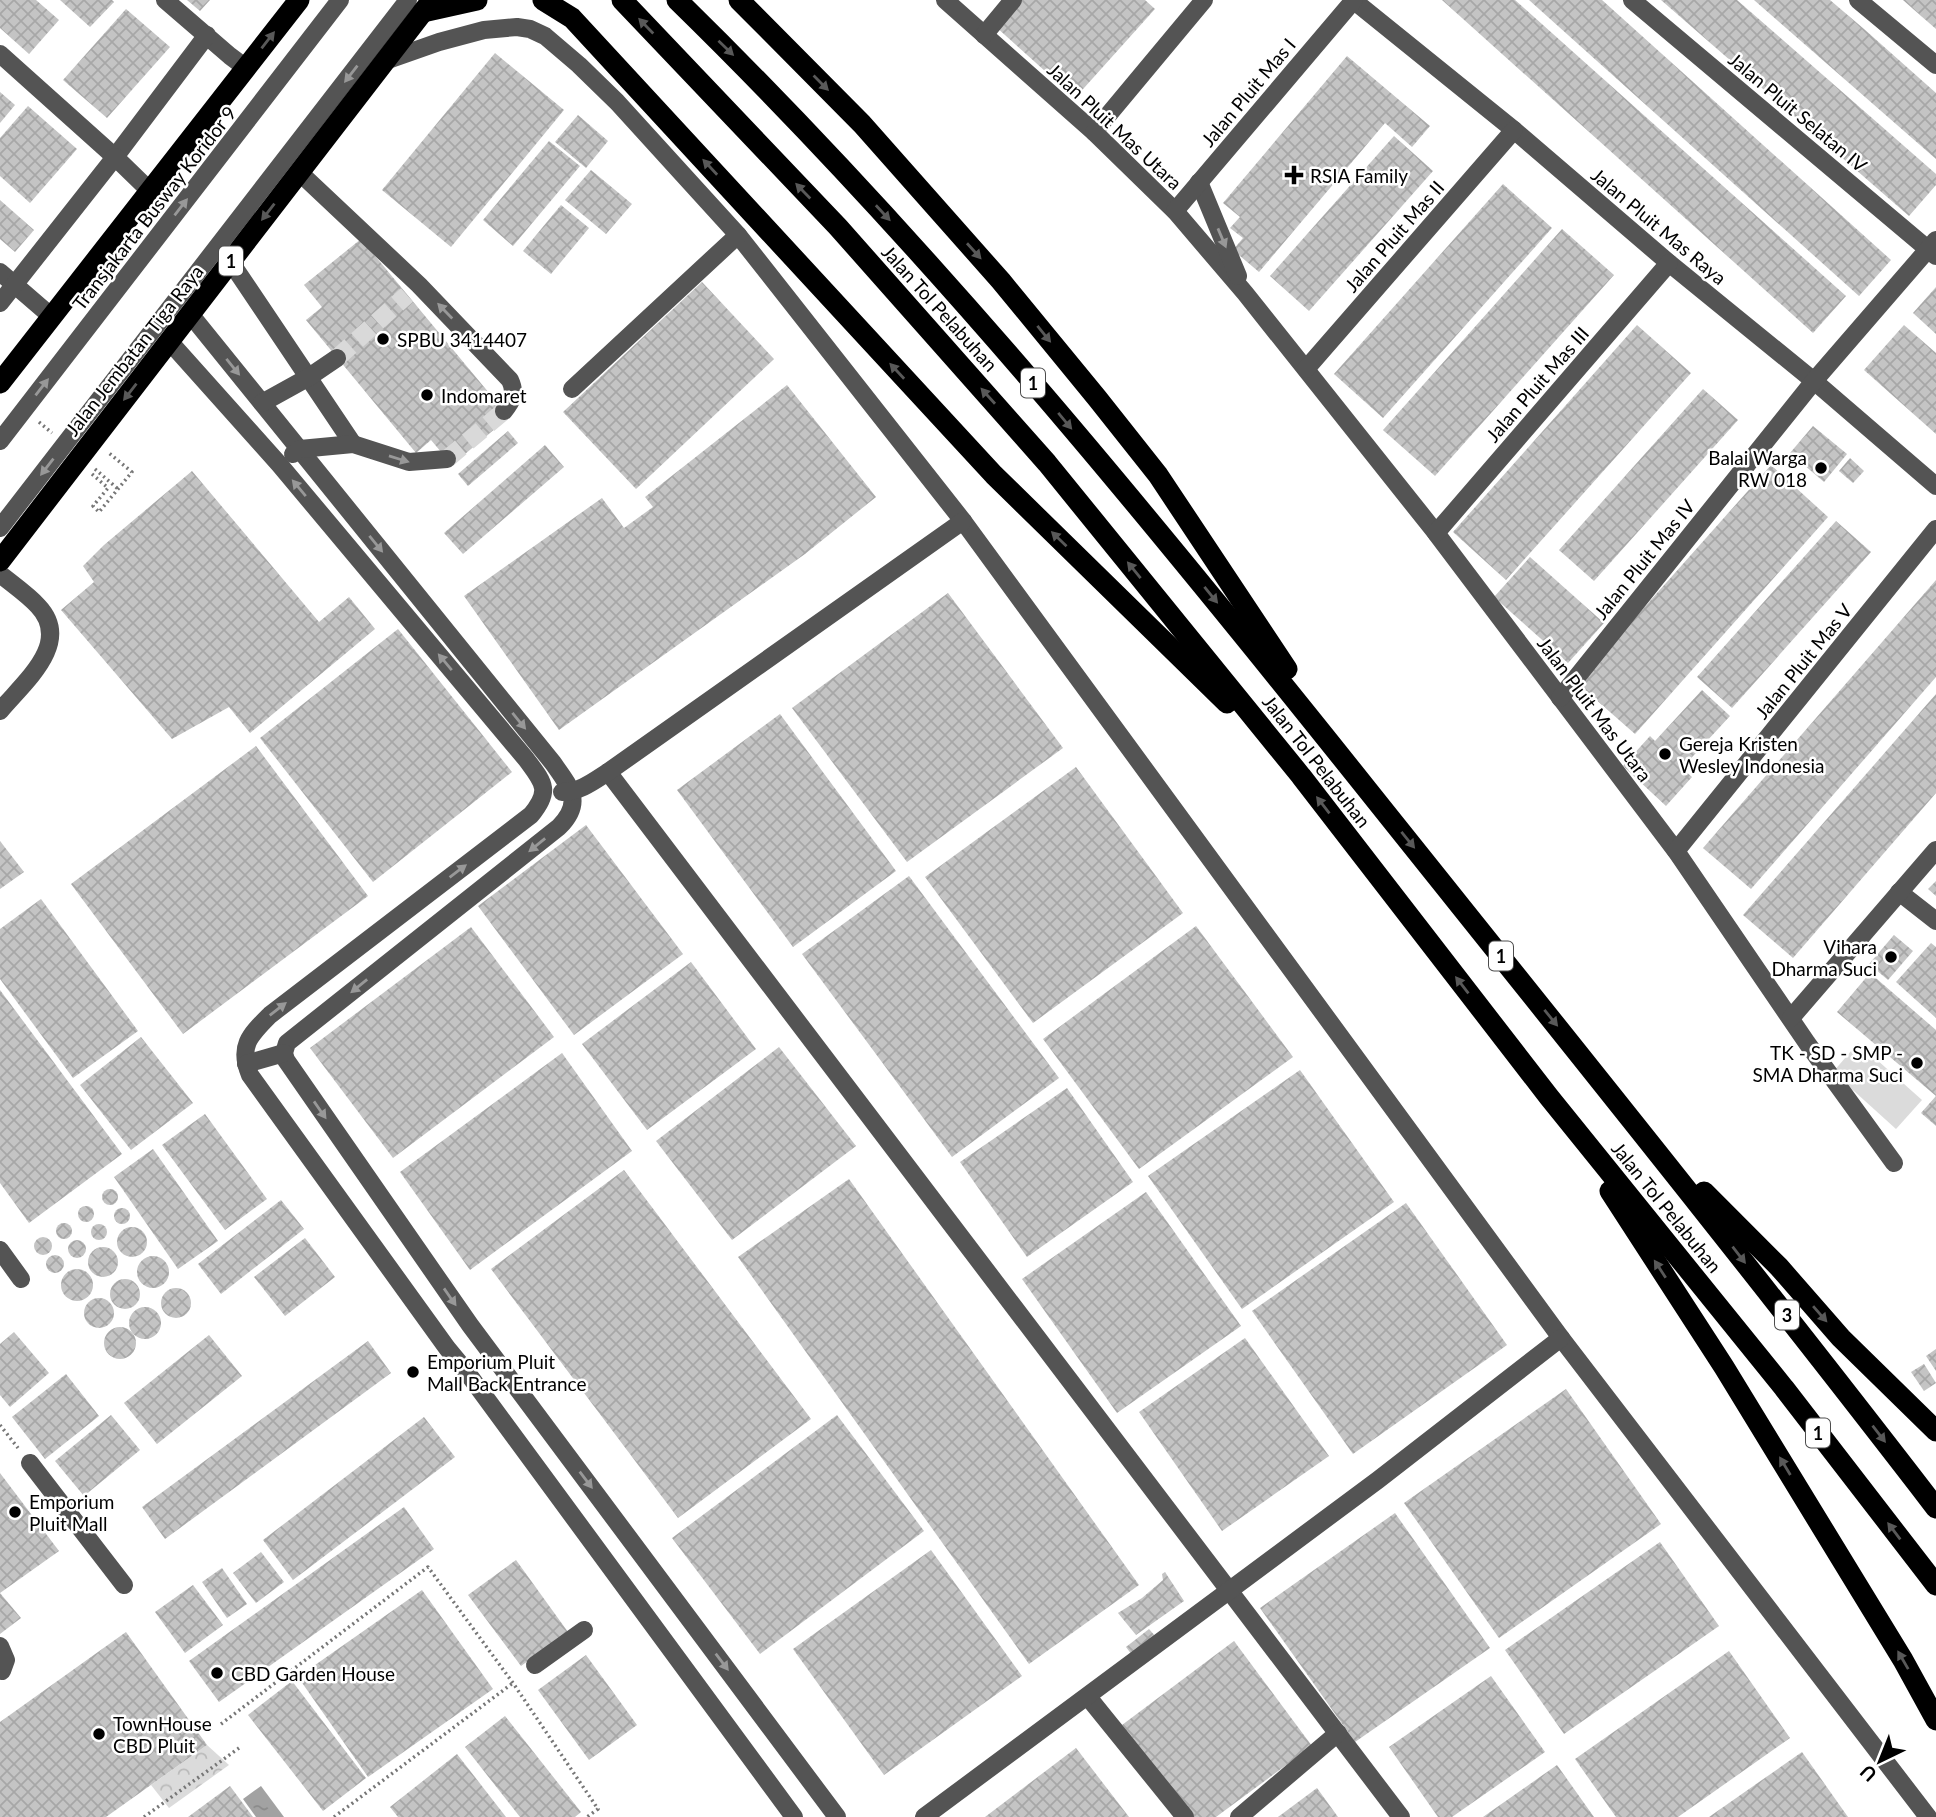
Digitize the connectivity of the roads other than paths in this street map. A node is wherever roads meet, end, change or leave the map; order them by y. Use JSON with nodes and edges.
{"nodes":[{"id":1,"x":165,"y":0,"type":"edge"},
{"id":2,"x":299,"y":0,"type":"edge"},
{"id":3,"x":340,"y":0,"type":"edge"},
{"id":4,"x":477,"y":0,"type":"edge"},
{"id":5,"x":543,"y":0,"type":"edge"},
{"id":6,"x":622,"y":0,"type":"edge"},
{"id":7,"x":677,"y":0,"type":"edge"},
{"id":8,"x":739,"y":0,"type":"edge"},
{"id":9,"x":945,"y":0,"type":"edge"},
{"id":10,"x":1013,"y":0,"type":"edge"},
{"id":11,"x":1203,"y":0,"type":"edge"},
{"id":12,"x":1353,"y":0,"type":"edge"},
{"id":13,"x":1632,"y":0,"type":"edge"},
{"id":14,"x":1858,"y":0,"type":"edge"},
{"id":15,"x":422,"y":3,"type":"edge"},
{"id":16,"x":207,"y":35,"type":"junction"},
{"id":17,"x":984,"y":35,"type":"junction"},
{"id":18,"x":0,"y":54,"type":"edge"},
{"id":19,"x":385,"y":61,"type":"junction"},
{"id":20,"x":1936,"y":65,"type":"edge"},
{"id":21,"x":246,"y":68,"type":"junction"},
{"id":22,"x":1514,"y":130,"type":"junction"},
{"id":23,"x":1094,"y":132,"type":"junction"},
{"id":24,"x":116,"y":157,"type":"junction"},
{"id":25,"x":299,"y":172,"type":"junction"},
{"id":26,"x":1199,"y":182,"type":"junction"},
{"id":27,"x":150,"y":191,"type":"junction"},
{"id":28,"x":1175,"y":211,"type":"junction"},
{"id":29,"x":738,"y":235,"type":"junction"},
{"id":30,"x":1933,"y":248,"type":"edge"},
{"id":31,"x":230,"y":261,"type":"junction"},
{"id":32,"x":1669,"y":263,"type":"junction"},
{"id":33,"x":0,"y":272,"type":"edge"},
{"id":34,"x":15,"y":285,"type":"junction"},
{"id":35,"x":1245,"y":293,"type":"junction"},
{"id":36,"x":0,"y":303,"type":"edge"},
{"id":37,"x":190,"y":314,"type":"junction"},
{"id":38,"x":52,"y":317,"type":"junction"},
{"id":39,"x":169,"y":341,"type":"junction"},
{"id":40,"x":337,"y":358,"type":"tunnel mouth"},
{"id":41,"x":1306,"y":369,"type":"junction"},
{"id":42,"x":309,"y":377,"type":"junction"},
{"id":43,"x":1814,"y":381,"type":"junction"},
{"id":44,"x":0,"y":383,"type":"edge"},
{"id":45,"x":572,"y":389,"type":"dead end"},
{"id":46,"x":262,"y":403,"type":"junction"},
{"id":47,"x":504,"y":411,"type":"tunnel mouth"},
{"id":48,"x":0,"y":441,"type":"edge"},
{"id":49,"x":353,"y":444,"type":"junction"},
{"id":50,"x":300,"y":449,"type":"junction"},
{"id":51,"x":447,"y":459,"type":"tunnel mouth"},
{"id":52,"x":279,"y":464,"type":"junction"},
{"id":53,"x":1936,"y":486,"type":"edge"},
{"id":54,"x":963,"y":521,"type":"junction"},
{"id":55,"x":0,"y":528,"type":"edge"},
{"id":56,"x":1936,"y":529,"type":"edge"},
{"id":57,"x":1436,"y":533,"type":"junction"},
{"id":58,"x":0,"y":561,"type":"edge"},
{"id":59,"x":0,"y":574,"type":"edge"},
{"id":60,"x":1560,"y":698,"type":"junction"},
{"id":61,"x":0,"y":711,"type":"edge"},
{"id":62,"x":608,"y":772,"type":"junction"},
{"id":63,"x":1301,"y":776,"type":"junction"},
{"id":64,"x":1365,"y":787,"type":"junction"},
{"id":65,"x":544,"y":792,"type":"junction"},
{"id":66,"x":572,"y":792,"type":"junction"},
{"id":67,"x":1936,"y":850,"type":"edge"},
{"id":68,"x":1676,"y":851,"type":"junction"},
{"id":69,"x":1899,"y":892,"type":"junction"},
{"id":70,"x":1936,"y":921,"type":"edge"},
{"id":71,"x":1791,"y":1018,"type":"junction"},
{"id":72,"x":284,"y":1053,"type":"junction"},
{"id":73,"x":246,"y":1065,"type":"junction"},
{"id":74,"x":1549,"y":1097,"type":"junction"},
{"id":75,"x":1636,"y":1124,"type":"junction"},
{"id":76,"x":1894,"y":1163,"type":"dead end"},
{"id":77,"x":0,"y":1250,"type":"edge"},
{"id":78,"x":21,"y":1279,"type":"dead end"},
{"id":79,"x":1561,"y":1338,"type":"junction"},
{"id":80,"x":1936,"y":1431,"type":"edge"},
{"id":81,"x":30,"y":1464,"type":"road end"},
{"id":82,"x":1936,"y":1508,"type":"edge"},
{"id":83,"x":124,"y":1585,"type":"dead end"},
{"id":84,"x":1936,"y":1585,"type":"edge"},
{"id":85,"x":1229,"y":1589,"type":"junction"},
{"id":86,"x":584,"y":1630,"type":"dead end"},
{"id":87,"x":0,"y":1646,"type":"edge"},
{"id":88,"x":535,"y":1665,"type":"dead end"},
{"id":89,"x":2,"y":1671,"type":"dead end"},
{"id":90,"x":1087,"y":1697,"type":"junction"},
{"id":91,"x":1936,"y":1720,"type":"edge"},
{"id":92,"x":1338,"y":1733,"type":"junction"},
{"id":93,"x":794,"y":1817,"type":"edge"},
{"id":94,"x":837,"y":1817,"type":"edge"},
{"id":95,"x":924,"y":1817,"type":"edge"},
{"id":96,"x":1185,"y":1817,"type":"edge"},
{"id":97,"x":1239,"y":1817,"type":"edge"},
{"id":98,"x":1401,"y":1817,"type":"edge"},
{"id":99,"x":1928,"y":1817,"type":"edge"}],
"edges":[{"from":1,"to":16,"type":"street"},
{"from":21,"to":2,"type":"highway","one_way":true},
{"from":48,"to":3,"type":"street","name":"Transjakarta Busway Koridor 9","one_way":true},
{"from":4,"to":15,"type":"highway"},
{"from":63,"to":5,"type":"highway","one_way":true},
{"from":63,"to":6,"type":"highway","name":"Jalan Tol Pelabuhan","number":"1","one_way":true},
{"from":7,"to":64,"type":"highway","name":"Jalan Tol Pelabuhan","number":"1","one_way":true},
{"from":8,"to":64,"type":"highway","one_way":true},
{"from":9,"to":17,"type":"street","name":"Jalan Pluit Mas Utara"},
{"from":10,"to":17,"type":"street"},
{"from":11,"to":23,"type":"street"},
{"from":12,"to":22,"type":"street","name":"Jalan Pluit Mas Raya"},
{"from":12,"to":26,"type":"street","name":"Jalan Pluit Mas I"},
{"from":13,"to":30,"type":"street","name":"Jalan Pluit Selatan IV"},
{"from":14,"to":20,"type":"street"},
{"from":15,"to":19,"type":"highway","name":"Jalan Jembatan Tiga Raya","number":"1"},
{"from":15,"to":55,"type":"street","one_way":true},
{"from":16,"to":21,"type":"street"},
{"from":16,"to":24,"type":"street"},
{"from":17,"to":23,"type":"street","name":"Jalan Pluit Mas Utara"},
{"from":18,"to":24,"type":"street"},
{"from":19,"to":25,"type":"highway","name":"Jalan Jembatan Tiga Raya","number":"1"},
{"from":19,"to":29,"type":"street"},
{"from":21,"to":27,"type":"highway"},
{"from":22,"to":32,"type":"street","name":"Jalan Pluit Mas Raya"},
{"from":22,"to":41,"type":"street","name":"Jalan Pluit Mas II"},
{"from":23,"to":28,"type":"street","name":"Jalan Pluit Mas Utara"},
{"from":24,"to":27,"type":"street"},
{"from":24,"to":34,"type":"street"},
{"from":25,"to":31,"type":"highway","name":"Jalan Jembatan Tiga Raya","number":"1","one_way":true},
{"from":47,"to":25,"type":"street","one_way":true},
{"from":26,"to":28,"type":"street","name":"Jalan Pluit Mas I"},
{"from":26,"to":35,"type":"street","name":"Jalan Pluit Mas Utara","one_way":true},
{"from":27,"to":38,"type":"highway"},
{"from":28,"to":35,"type":"street","name":"Jalan Pluit Mas Utara"},
{"from":29,"to":45,"type":"street"},
{"from":29,"to":54,"type":"street"},
{"from":30,"to":43,"type":"street","name":"Jalan Pluit Mas IV"},
{"from":31,"to":37,"type":"highway","name":"Jalan Jembatan Tiga Raya","number":"1"},
{"from":31,"to":42,"type":"street"},
{"from":32,"to":43,"type":"street","name":"Jalan Pluit Mas Raya"},
{"from":32,"to":57,"type":"street","name":"Jalan Pluit Mas III"},
{"from":33,"to":34,"type":"street"},
{"from":34,"to":36,"type":"street"},
{"from":34,"to":38,"type":"street"},
{"from":35,"to":41,"type":"street","name":"Jalan Pluit Mas Utara"},
{"from":37,"to":39,"type":"highway","name":"Jalan Jembatan Tiga Raya","number":"1"},
{"from":37,"to":46,"type":"street","one_way":true},
{"from":38,"to":44,"type":"highway"},
{"from":39,"to":52,"type":"street"},
{"from":39,"to":58,"type":"highway","name":"Jalan Jembatan Tiga Raya","number":"1","one_way":true},
{"from":40,"to":42,"type":"street"},
{"from":41,"to":57,"type":"street","name":"Jalan Pluit Mas Utara"},
{"from":42,"to":46,"type":"street"},
{"from":42,"to":49,"type":"street"},
{"from":43,"to":53,"type":"street","name":"Jalan Pluit Mas Raya"},
{"from":43,"to":60,"type":"street","name":"Jalan Pluit Mas IV"},
{"from":46,"to":50,"type":"street"},
{"from":49,"to":50,"type":"street"},
{"from":49,"to":51,"type":"street","one_way":true},
{"from":50,"to":52,"type":"street"},
{"from":50,"to":66,"type":"street","one_way":true},
{"from":65,"to":52,"type":"street","one_way":true},
{"from":54,"to":62,"type":"street"},
{"from":54,"to":79,"type":"street"},
{"from":56,"to":68,"type":"street","name":"Jalan Pluit Mas V"},
{"from":57,"to":60,"type":"street","name":"Jalan Pluit Mas Utara"},
{"from":59,"to":61,"type":"street"},
{"from":60,"to":68,"type":"street","name":"Jalan Pluit Mas Utara"},
{"from":62,"to":66,"type":"street"},
{"from":62,"to":85,"type":"street"},
{"from":74,"to":63,"type":"highway","name":"Jalan Tol Pelabuhan","number":"1","one_way":true},
{"from":64,"to":75,"type":"highway","name":"Jalan Tol Pelabuhan","number":"1","one_way":true},
{"from":65,"to":66,"type":"street"},
{"from":73,"to":65,"type":"street","one_way":true},
{"from":66,"to":72,"type":"street","one_way":true},
{"from":67,"to":69,"type":"street"},
{"from":68,"to":71,"type":"street","name":"Jalan Pluit Mas Utara"},
{"from":69,"to":70,"type":"street"},
{"from":69,"to":71,"type":"street"},
{"from":71,"to":76,"type":"street","name":"Jalan Pluit Mas Utara"},
{"from":72,"to":73,"type":"street"},
{"from":72,"to":94,"type":"street","one_way":true},
{"from":73,"to":93,"type":"street"},
{"from":84,"to":74,"type":"highway","name":"Jalan Tol Pelabuhan","number":"1","one_way":true},
{"from":91,"to":74,"type":"highway","one_way":true},
{"from":75,"to":80,"type":"highway","one_way":true},
{"from":75,"to":82,"type":"highway","number":"3","one_way":true},
{"from":77,"to":78,"type":"street"},
{"from":79,"to":85,"type":"street"},
{"from":79,"to":99,"type":"street"},
{"from":81,"to":83,"type":"street"},
{"from":85,"to":90,"type":"street"},
{"from":85,"to":92,"type":"street"},
{"from":86,"to":88,"type":"street"},
{"from":87,"to":89,"type":"street"},
{"from":90,"to":95,"type":"street"},
{"from":90,"to":96,"type":"street"},
{"from":92,"to":97,"type":"street"},
{"from":92,"to":98,"type":"street"}]}
